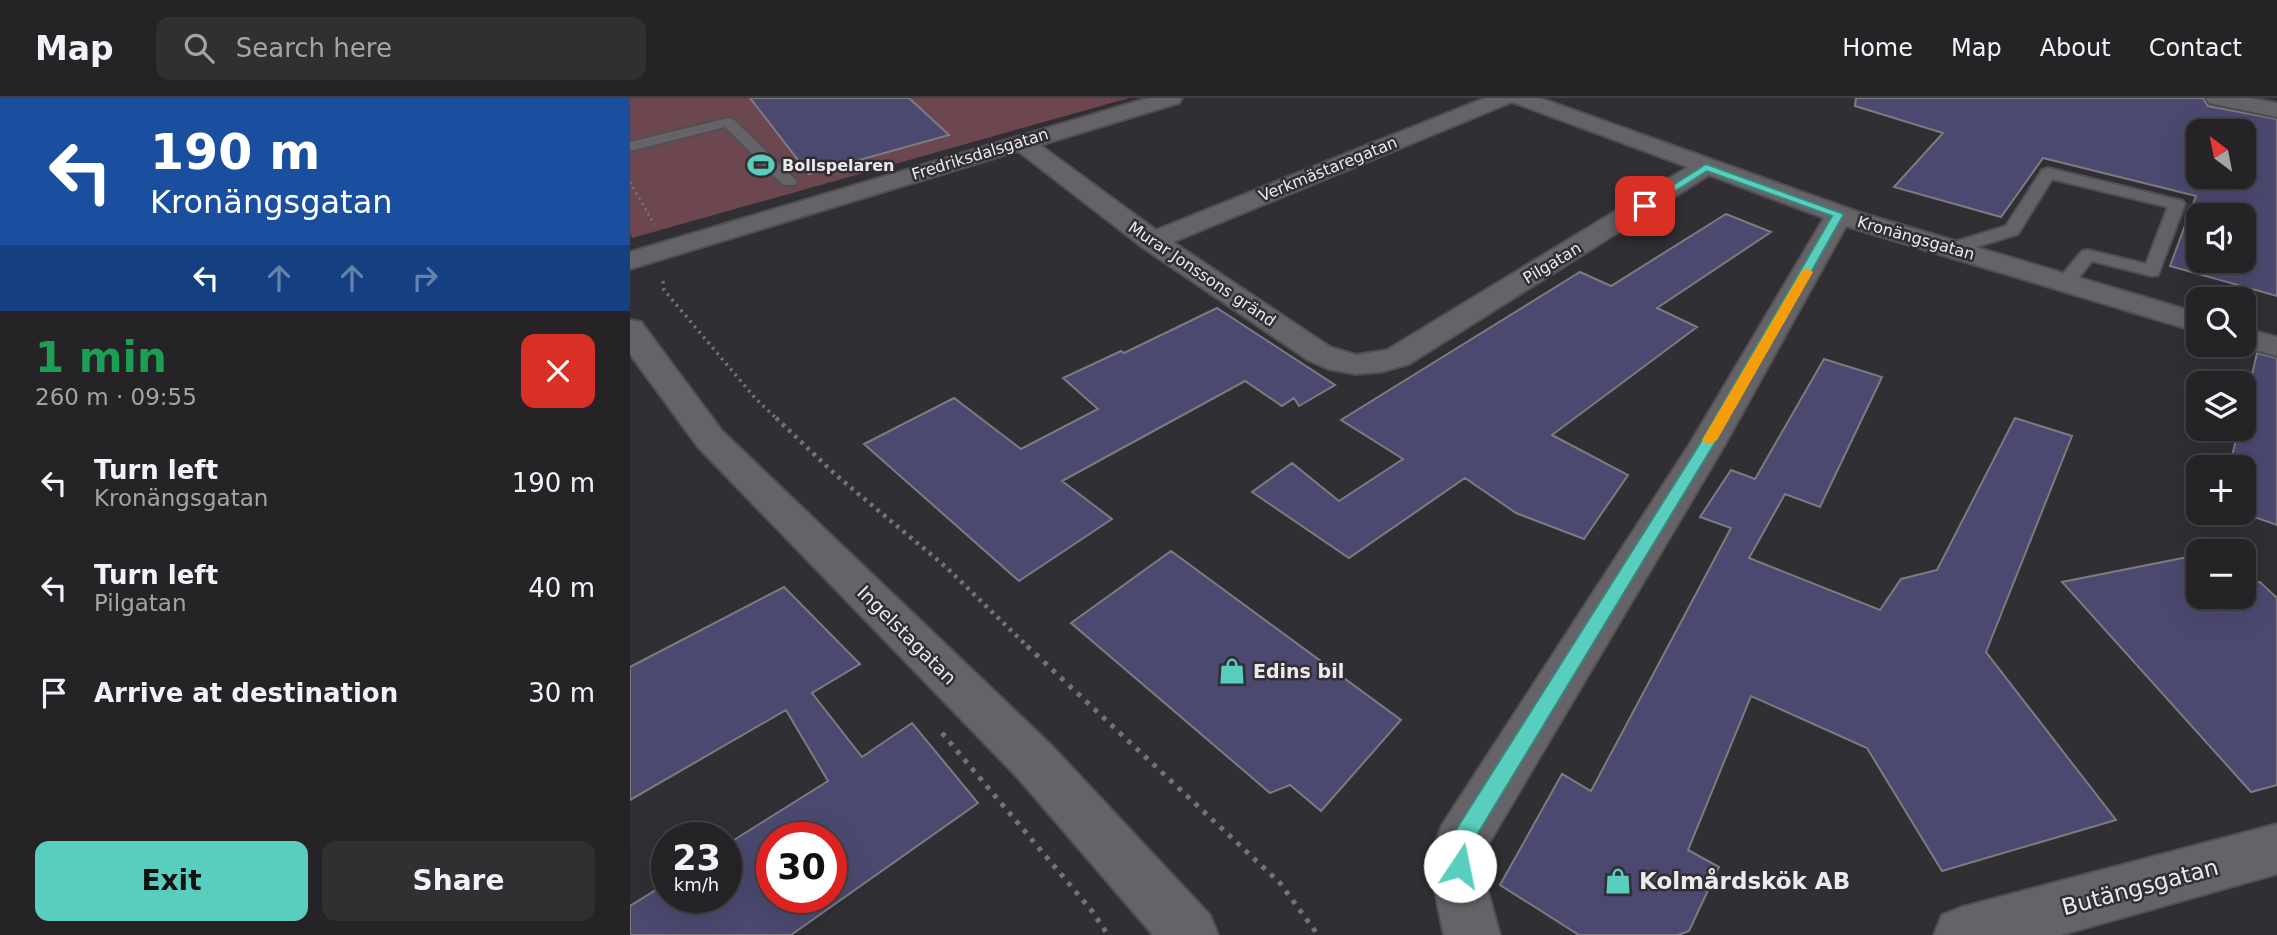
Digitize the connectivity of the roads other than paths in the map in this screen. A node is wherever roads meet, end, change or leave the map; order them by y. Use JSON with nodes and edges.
{"nodes":[{"id":1,"x":1171,"y":98,"type":"edge"},
{"id":2,"x":1504,"y":98,"type":"edge"},
{"id":3,"x":1520,"y":98,"type":"edge"},
{"id":4,"x":2217,"y":98,"type":"edge"},
{"id":5,"x":2277,"y":110,"type":"edge"},
{"id":6,"x":1021,"y":142,"type":"junction"},
{"id":7,"x":630,"y":146,"type":"edge"},
{"id":8,"x":1706,"y":167,"type":"junction"},
{"id":9,"x":789,"y":182,"type":"dead end"},
{"id":10,"x":1839,"y":214,"type":"junction"},
{"id":11,"x":1152,"y":242,"type":"junction"},
{"id":12,"x":1954,"y":248,"type":"junction"},
{"id":13,"x":630,"y":261,"type":"edge"},
{"id":14,"x":2066,"y":282,"type":"junction"},
{"id":15,"x":2186,"y":319,"type":"edge"},
{"id":16,"x":630,"y":329,"type":"edge"},
{"id":17,"x":2256,"y":341,"type":"edge"},
{"id":18,"x":2277,"y":347,"type":"edge"},
{"id":19,"x":1398,"y":357,"type":"joint"},
{"id":20,"x":2277,"y":849,"type":"edge"},
{"id":21,"x":1190,"y":935,"type":"edge"},
{"id":22,"x":1472,"y":935,"type":"edge"},
{"id":23,"x":1962,"y":935,"type":"edge"}],
"edges":[{"from":1,"to":6,"type":"street","name":"Fredriksdalsgatan"},
{"from":2,"to":11,"type":"street","name":"Verkmästaregatan"},
{"from":3,"to":8,"type":"street","name":"Kronängsgatan"},
{"from":4,"to":5,"type":"street"},
{"from":6,"to":11,"type":"street","name":"Murar Jonssons gränd"},
{"from":6,"to":13,"type":"street","name":"Fredriksdalsgatan"},
{"from":7,"to":9,"type":"lane"},
{"from":8,"to":10,"type":"street","name":"Kronängsgatan"},
{"from":8,"to":19,"type":"street","name":"Pilgatan"},
{"from":10,"to":12,"type":"street","name":"Kronängsgatan"},
{"from":10,"to":22,"type":"street"},
{"from":11,"to":19,"type":"street","name":"Murar Jonssons gränd"},
{"from":12,"to":14,"type":"street","name":"Kronängsgatan"},
{"from":12,"to":14,"type":"lane"},
{"from":14,"to":15,"type":"street","name":"Kronängsgatan"},
{"from":16,"to":21,"type":"street","name":"Ingelstagatan"},
{"from":17,"to":18,"type":"street"},
{"from":20,"to":23,"type":"street","name":"Butängsgatan"}]}
